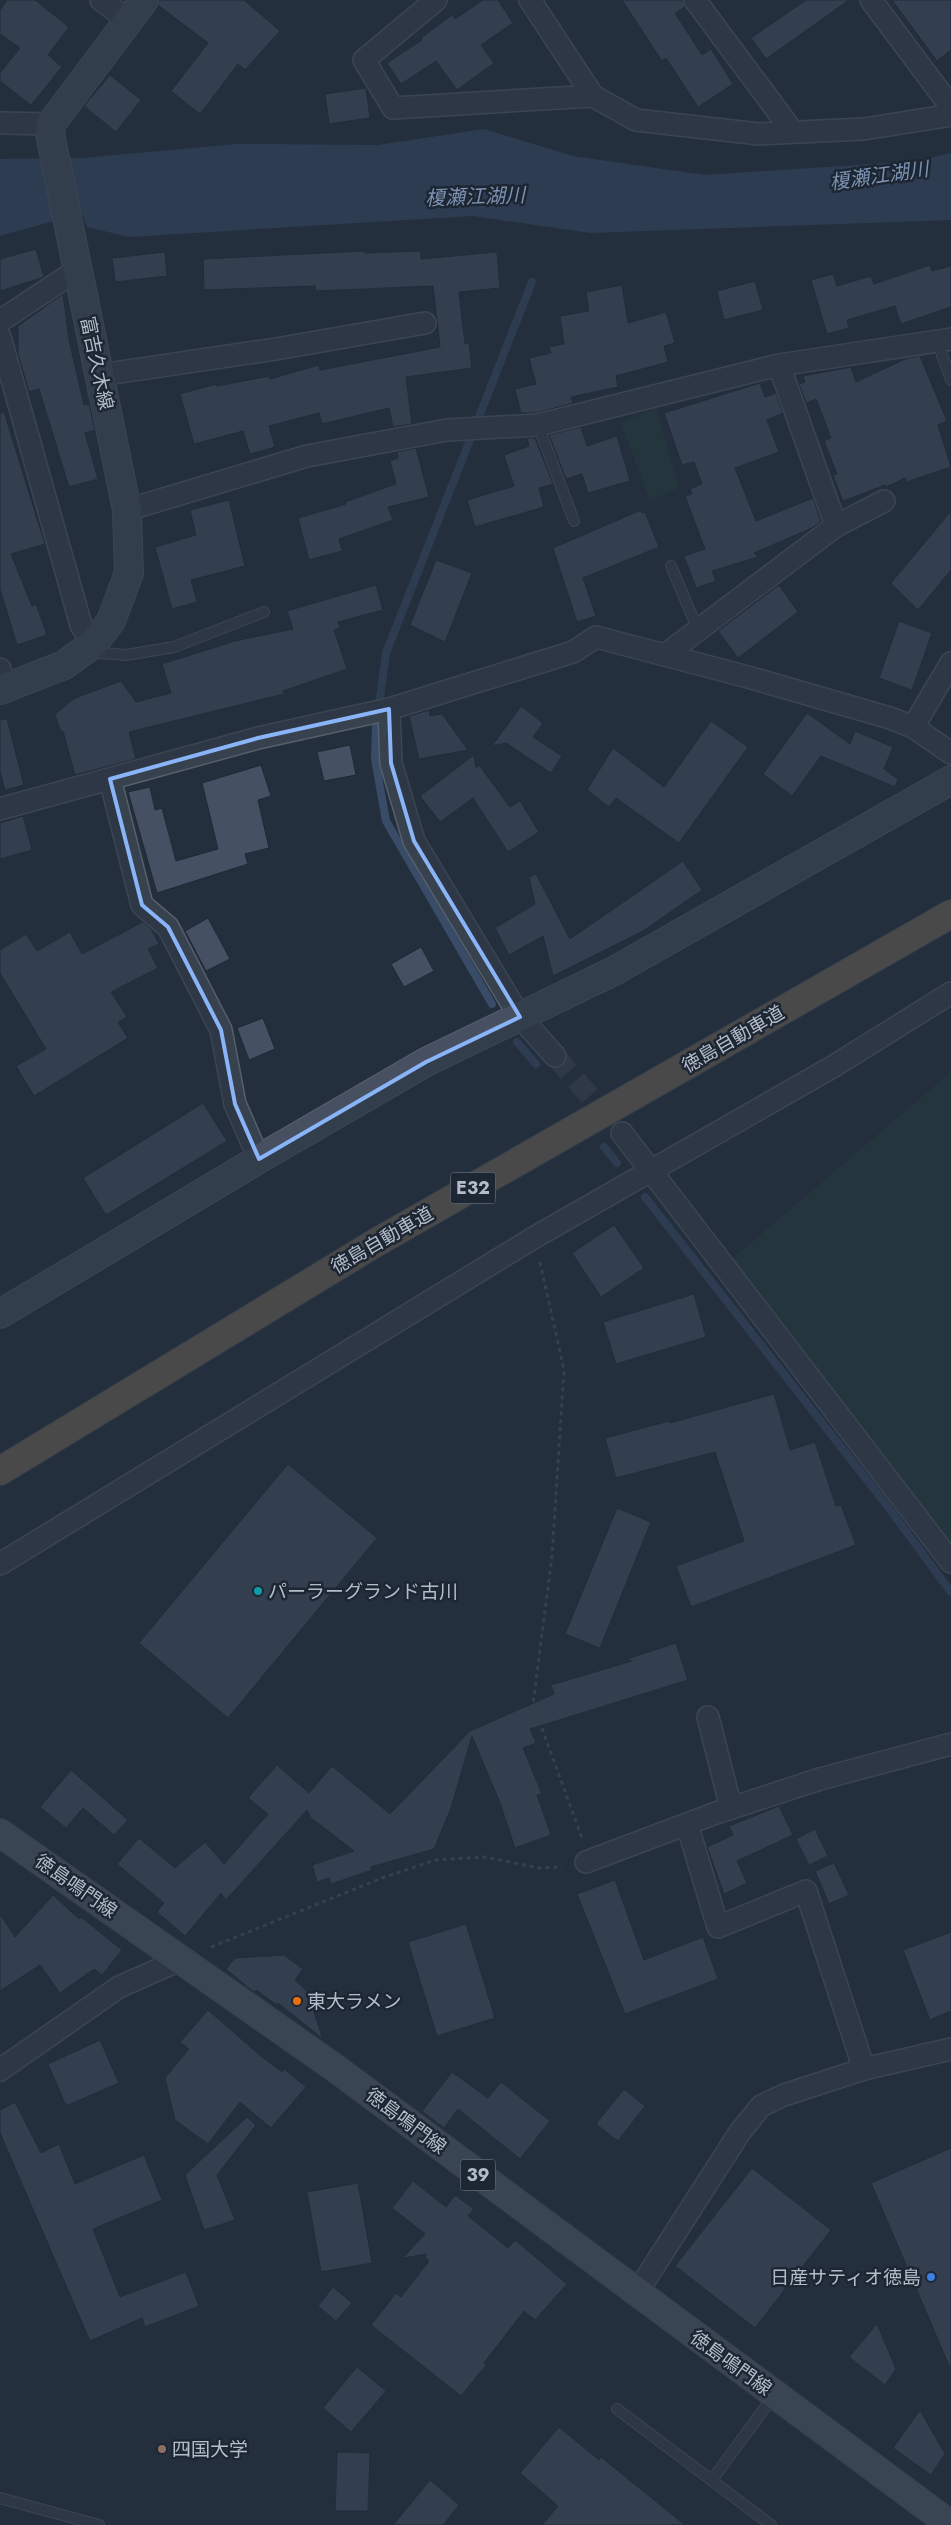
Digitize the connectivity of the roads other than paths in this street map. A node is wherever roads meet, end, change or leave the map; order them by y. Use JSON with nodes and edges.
{"nodes":[{"id":1,"x":101,"y":0,"type":"edge"},
{"id":2,"x":436,"y":0,"type":"edge"},
{"id":3,"x":530,"y":0,"type":"edge"},
{"id":4,"x":695,"y":0,"type":"edge"},
{"id":5,"x":871,"y":0,"type":"edge"},
{"id":6,"x":137,"y":10,"type":"edge"},
{"id":7,"x":593,"y":96,"type":"junction"},
{"id":8,"x":951,"y":107,"type":"edge"},
{"id":9,"x":951,"y":115,"type":"edge"},
{"id":10,"x":0,"y":124,"type":"edge"},
{"id":11,"x":794,"y":132,"type":"junction"},
{"id":12,"x":52,"y":135,"type":"junction"},
{"id":13,"x":77,"y":270,"type":"junction"},
{"id":14,"x":0,"y":321,"type":"edge"},
{"id":15,"x":425,"y":323,"type":"dead end"},
{"id":16,"x":0,"y":337,"type":"edge"},
{"id":17,"x":944,"y":340,"type":"edge"},
{"id":18,"x":779,"y":365,"type":"junction"},
{"id":19,"x":100,"y":375,"type":"junction"},
{"id":20,"x":951,"y":380,"type":"edge"},
{"id":21,"x":538,"y":425,"type":"junction"},
{"id":22,"x":884,"y":501,"type":"dead end"},
{"id":23,"x":127,"y":510,"type":"junction"},
{"id":24,"x":574,"y":520,"type":"dead end"},
{"id":25,"x":836,"y":526,"type":"junction"},
{"id":26,"x":671,"y":566,"type":"dead end"},
{"id":27,"x":264,"y":612,"type":"dead end"},
{"id":28,"x":698,"y":630,"type":"junction"},
{"id":29,"x":89,"y":648,"type":"junction"},
{"id":30,"x":665,"y":655,"type":"junction"},
{"id":31,"x":951,"y":663,"type":"edge"},
{"id":32,"x":2,"y":683,"type":"edge"},
{"id":33,"x":381,"y":711,"type":"junction"},
{"id":34,"x":913,"y":727,"type":"junction"},
{"id":35,"x":951,"y":753,"type":"edge"},
{"id":36,"x":110,"y":779,"type":"junction"},
{"id":37,"x":951,"y":780,"type":"edge"},
{"id":38,"x":0,"y":809,"type":"edge"},
{"id":39,"x":951,"y":914,"type":"edge"},
{"id":40,"x":951,"y":993,"type":"edge"},
{"id":41,"x":520,"y":1017,"type":"junction"},
{"id":42,"x":555,"y":1056,"type":"tunnel mouth"},
{"id":43,"x":622,"y":1133,"type":"tunnel mouth"},
{"id":44,"x":259,"y":1159,"type":"junction"},
{"id":45,"x":650,"y":1171,"type":"junction"},
{"id":46,"x":0,"y":1314,"type":"edge"},
{"id":47,"x":0,"y":1471,"type":"edge"},
{"id":48,"x":951,"y":1562,"type":"edge"},
{"id":49,"x":0,"y":1564,"type":"edge"},
{"id":50,"x":708,"y":1717,"type":"dead end"},
{"id":51,"x":951,"y":1744,"type":"edge"},
{"id":52,"x":730,"y":1808,"type":"junction"},
{"id":53,"x":687,"y":1824,"type":"junction"},
{"id":54,"x":0,"y":1832,"type":"edge"},
{"id":55,"x":586,"y":1862,"type":"road end"},
{"id":56,"x":180,"y":1960,"type":"junction"},
{"id":57,"x":951,"y":2049,"type":"edge"},
{"id":58,"x":864,"y":2069,"type":"junction"},
{"id":59,"x":0,"y":2070,"type":"edge"},
{"id":60,"x":636,"y":2294,"type":"junction"},
{"id":61,"x":775,"y":2394,"type":"junction"},
{"id":62,"x":617,"y":2409,"type":"dead end"},
{"id":63,"x":712,"y":2480,"type":"junction"},
{"id":64,"x":0,"y":2498,"type":"edge"},
{"id":65,"x":98,"y":2525,"type":"edge"},
{"id":66,"x":771,"y":2525,"type":"edge"},
{"id":67,"x":951,"y":2525,"type":"edge"}],
"edges":[{"from":1,"to":6,"type":"street"},
{"from":2,"to":7,"type":"street"},
{"from":3,"to":7,"type":"street"},
{"from":4,"to":11,"type":"street"},
{"from":5,"to":8,"type":"street"},
{"from":6,"to":12,"type":"street"},
{"from":7,"to":11,"type":"street"},
{"from":9,"to":11,"type":"street"},
{"from":10,"to":12,"type":"street"},
{"from":12,"to":13,"type":"street","name":"富吉久木線"},
{"from":13,"to":14,"type":"street"},
{"from":13,"to":19,"type":"street","name":"富吉久木線"},
{"from":15,"to":19,"type":"street"},
{"from":16,"to":29,"type":"street"},
{"from":17,"to":18,"type":"street"},
{"from":17,"to":20,"type":"lane"},
{"from":18,"to":21,"type":"street"},
{"from":18,"to":25,"type":"street"},
{"from":19,"to":23,"type":"street","name":"富吉久木線"},
{"from":21,"to":23,"type":"street"},
{"from":21,"to":24,"type":"lane"},
{"from":22,"to":25,"type":"street"},
{"from":23,"to":29,"type":"street","name":"富吉久木線"},
{"from":25,"to":28,"type":"street"},
{"from":26,"to":28,"type":"lane"},
{"from":27,"to":29,"type":"lane"},
{"from":28,"to":30,"type":"street"},
{"from":29,"to":32,"type":"street","name":"富吉久木線"},
{"from":30,"to":33,"type":"street"},
{"from":30,"to":34,"type":"street"},
{"from":31,"to":34,"type":"street"},
{"from":33,"to":36,"type":"street"},
{"from":33,"to":41,"type":"street"},
{"from":34,"to":35,"type":"street"},
{"from":36,"to":38,"type":"street"},
{"from":36,"to":44,"type":"street"},
{"from":37,"to":41,"type":"street"},
{"from":39,"to":47,"type":"highway","name":"徳島自動車道","number":"E32"},
{"from":40,"to":45,"type":"street"},
{"from":41,"to":42,"type":"street"},
{"from":41,"to":44,"type":"street"},
{"from":43,"to":45,"type":"street"},
{"from":44,"to":46,"type":"street"},
{"from":45,"to":48,"type":"street"},
{"from":45,"to":49,"type":"street"},
{"from":50,"to":52,"type":"street"},
{"from":51,"to":52,"type":"street"},
{"from":52,"to":53,"type":"street"},
{"from":53,"to":55,"type":"street"},
{"from":53,"to":58,"type":"street"},
{"from":54,"to":56,"type":"main road","name":"徳島鳴門線","number":"39"},
{"from":56,"to":59,"type":"street"},
{"from":56,"to":60,"type":"main road","name":"徳島鳴門線","number":"39"},
{"from":57,"to":58,"type":"street"},
{"from":58,"to":60,"type":"street"},
{"from":60,"to":61,"type":"main road","name":"徳島鳴門線","number":"39"},
{"from":61,"to":63,"type":"lane"},
{"from":61,"to":67,"type":"main road","name":"徳島鳴門線","number":"39"},
{"from":62,"to":63,"type":"lane"},
{"from":63,"to":66,"type":"lane"},
{"from":64,"to":65,"type":"lane"}]}
